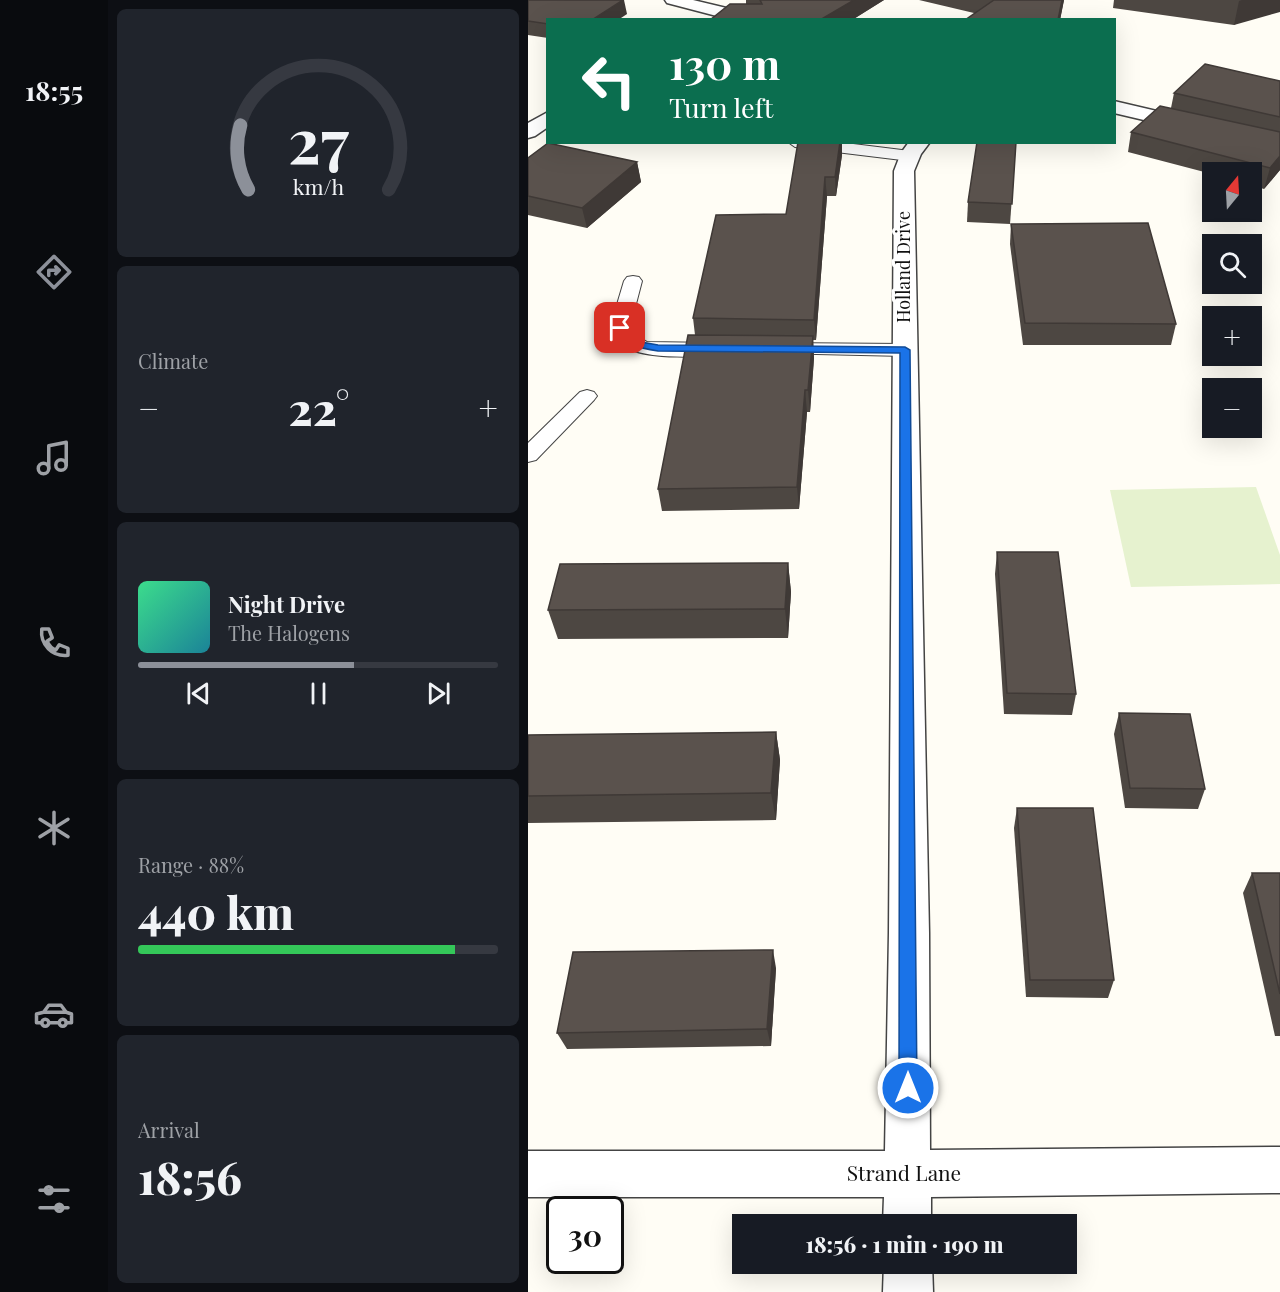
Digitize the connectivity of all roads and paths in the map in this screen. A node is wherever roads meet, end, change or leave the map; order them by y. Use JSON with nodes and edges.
{"nodes":[{"id":1,"x":673,"y":0,"type":"edge"},
{"id":2,"x":704,"y":3,"type":"edge"},
{"id":3,"x":684,"y":18,"type":"edge"},
{"id":4,"x":748,"y":18,"type":"edge"},
{"id":5,"x":1116,"y":106,"type":"edge"},
{"id":6,"x":546,"y":118,"type":"edge"},
{"id":7,"x":528,"y":132,"type":"edge"},
{"id":8,"x":829,"y":144,"type":"edge"},
{"id":9,"x":1280,"y":146,"type":"edge"},
{"id":10,"x":915,"y":149,"type":"edge"},
{"id":11,"x":633,"y":281,"type":"dead end"},
{"id":12,"x":740,"y":349,"type":"edge"},
{"id":13,"x":764,"y":349,"type":"edge"},
{"id":14,"x":905,"y":350,"type":"junction"},
{"id":15,"x":587,"y":396,"type":"dead end"},
{"id":16,"x":528,"y":455,"type":"edge"},
{"id":17,"x":1280,"y":1170,"type":"edge"},
{"id":18,"x":528,"y":1174,"type":"edge"},
{"id":19,"x":907,"y":1174,"type":"junction"},
{"id":20,"x":907,"y":1214,"type":"edge"},
{"id":21,"x":908,"y":1274,"type":"edge"},
{"id":22,"x":908,"y":1292,"type":"edge"}],
"edges":[{"from":1,"to":2,"type":"street"},
{"from":2,"to":3,"type":"street"},
{"from":2,"to":4,"type":"street"},
{"from":5,"to":9,"type":"street"},
{"from":6,"to":7,"type":"street"},
{"from":8,"to":10,"type":"lane"},
{"from":10,"to":14,"type":"street","name":"Holland Drive"},
{"from":11,"to":12,"type":"lane"},
{"from":13,"to":14,"type":"lane"},
{"from":14,"to":19,"type":"street","name":"Holland Drive"},
{"from":15,"to":16,"type":"lane"},
{"from":17,"to":19,"type":"street","name":"Strand Lane"},
{"from":18,"to":19,"type":"street","name":"Strand Lane"},
{"from":19,"to":20,"type":"street","name":"Holland Drive"},
{"from":21,"to":22,"type":"street"}]}
